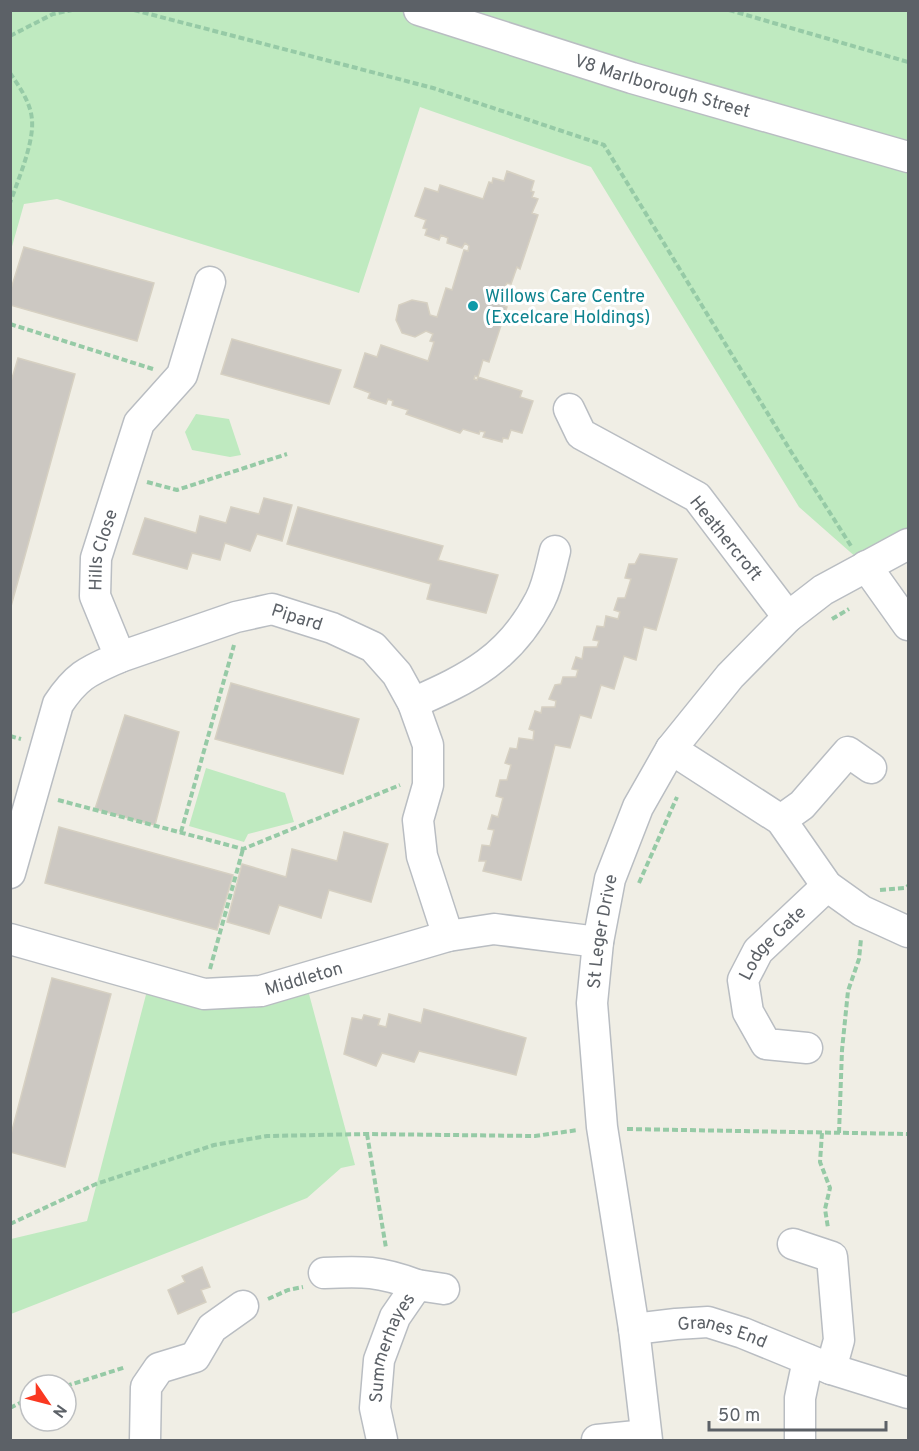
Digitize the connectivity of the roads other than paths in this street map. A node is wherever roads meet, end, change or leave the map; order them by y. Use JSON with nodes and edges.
{"nodes":[{"id":1,"x":419,"y":10,"type":"edge"},
{"id":2,"x":909,"y":157,"type":"edge"},
{"id":3,"x":210,"y":282,"type":"dead end"},
{"id":4,"x":568,"y":409,"type":"dead end"},
{"id":5,"x":909,"y":544,"type":"edge"},
{"id":6,"x":555,"y":551,"type":"dead end"},
{"id":7,"x":874,"y":577,"type":"junction"},
{"id":8,"x":788,"y":617,"type":"junction"},
{"id":9,"x":909,"y":625,"type":"edge"},
{"id":10,"x":120,"y":657,"type":"junction"},
{"id":11,"x":413,"y":703,"type":"junction"},
{"id":12,"x":671,"y":749,"type":"junction"},
{"id":13,"x":871,"y":768,"type":"dead end"},
{"id":14,"x":781,"y":820,"type":"junction"},
{"id":15,"x":10,"y":873,"type":"edge"},
{"id":16,"x":827,"y":886,"type":"junction"},
{"id":17,"x":909,"y":932,"type":"edge"},
{"id":18,"x":448,"y":936,"type":"junction"},
{"id":19,"x":10,"y":939,"type":"edge"},
{"id":20,"x":598,"y":942,"type":"junction"},
{"id":21,"x":807,"y":1048,"type":"dead end"},
{"id":22,"x":793,"y":1244,"type":"dead end"},
{"id":23,"x":324,"y":1273,"type":"road end"},
{"id":24,"x":243,"y":1306,"type":"road end"},
{"id":25,"x":633,"y":1329,"type":"junction"},
{"id":26,"x":819,"y":1364,"type":"junction"},
{"id":27,"x":909,"y":1393,"type":"edge"},
{"id":28,"x":646,"y":1438,"type":"edge"},
{"id":29,"x":145,"y":1440,"type":"edge"},
{"id":30,"x":382,"y":1440,"type":"edge"},
{"id":31,"x":597,"y":1440,"type":"edge"},
{"id":32,"x":800,"y":1440,"type":"edge"}],
"edges":[{"from":1,"to":2,"type":"street","name":"V8 Marlborough Street"},
{"from":3,"to":10,"type":"street","name":"Hills Close"},
{"from":4,"to":8,"type":"street","name":"Heathercroft"},
{"from":5,"to":7,"type":"street","name":"St Leger Drive"},
{"from":6,"to":11,"type":"street"},
{"from":7,"to":8,"type":"street","name":"St Leger Drive"},
{"from":7,"to":9,"type":"street"},
{"from":8,"to":12,"type":"street","name":"St Leger Drive"},
{"from":10,"to":11,"type":"street","name":"Pipard"},
{"from":10,"to":15,"type":"street"},
{"from":11,"to":18,"type":"street","name":"Pipard"},
{"from":12,"to":14,"type":"street"},
{"from":12,"to":20,"type":"street","name":"St Leger Drive"},
{"from":13,"to":14,"type":"street"},
{"from":14,"to":16,"type":"street"},
{"from":16,"to":17,"type":"street"},
{"from":16,"to":21,"type":"street","name":"Lodge Gate"},
{"from":18,"to":19,"type":"street","name":"Middleton"},
{"from":18,"to":20,"type":"street","name":"Middleton"},
{"from":20,"to":25,"type":"street","name":"St Leger Drive"},
{"from":22,"to":26,"type":"street"},
{"from":23,"to":30,"type":"street","name":"Summerhayes"},
{"from":24,"to":29,"type":"street"},
{"from":25,"to":26,"type":"street","name":"Granes End"},
{"from":25,"to":28,"type":"street","name":"St Leger Drive"},
{"from":26,"to":27,"type":"street","name":"Granes End"},
{"from":26,"to":32,"type":"street"},
{"from":28,"to":31,"type":"street"}]}
